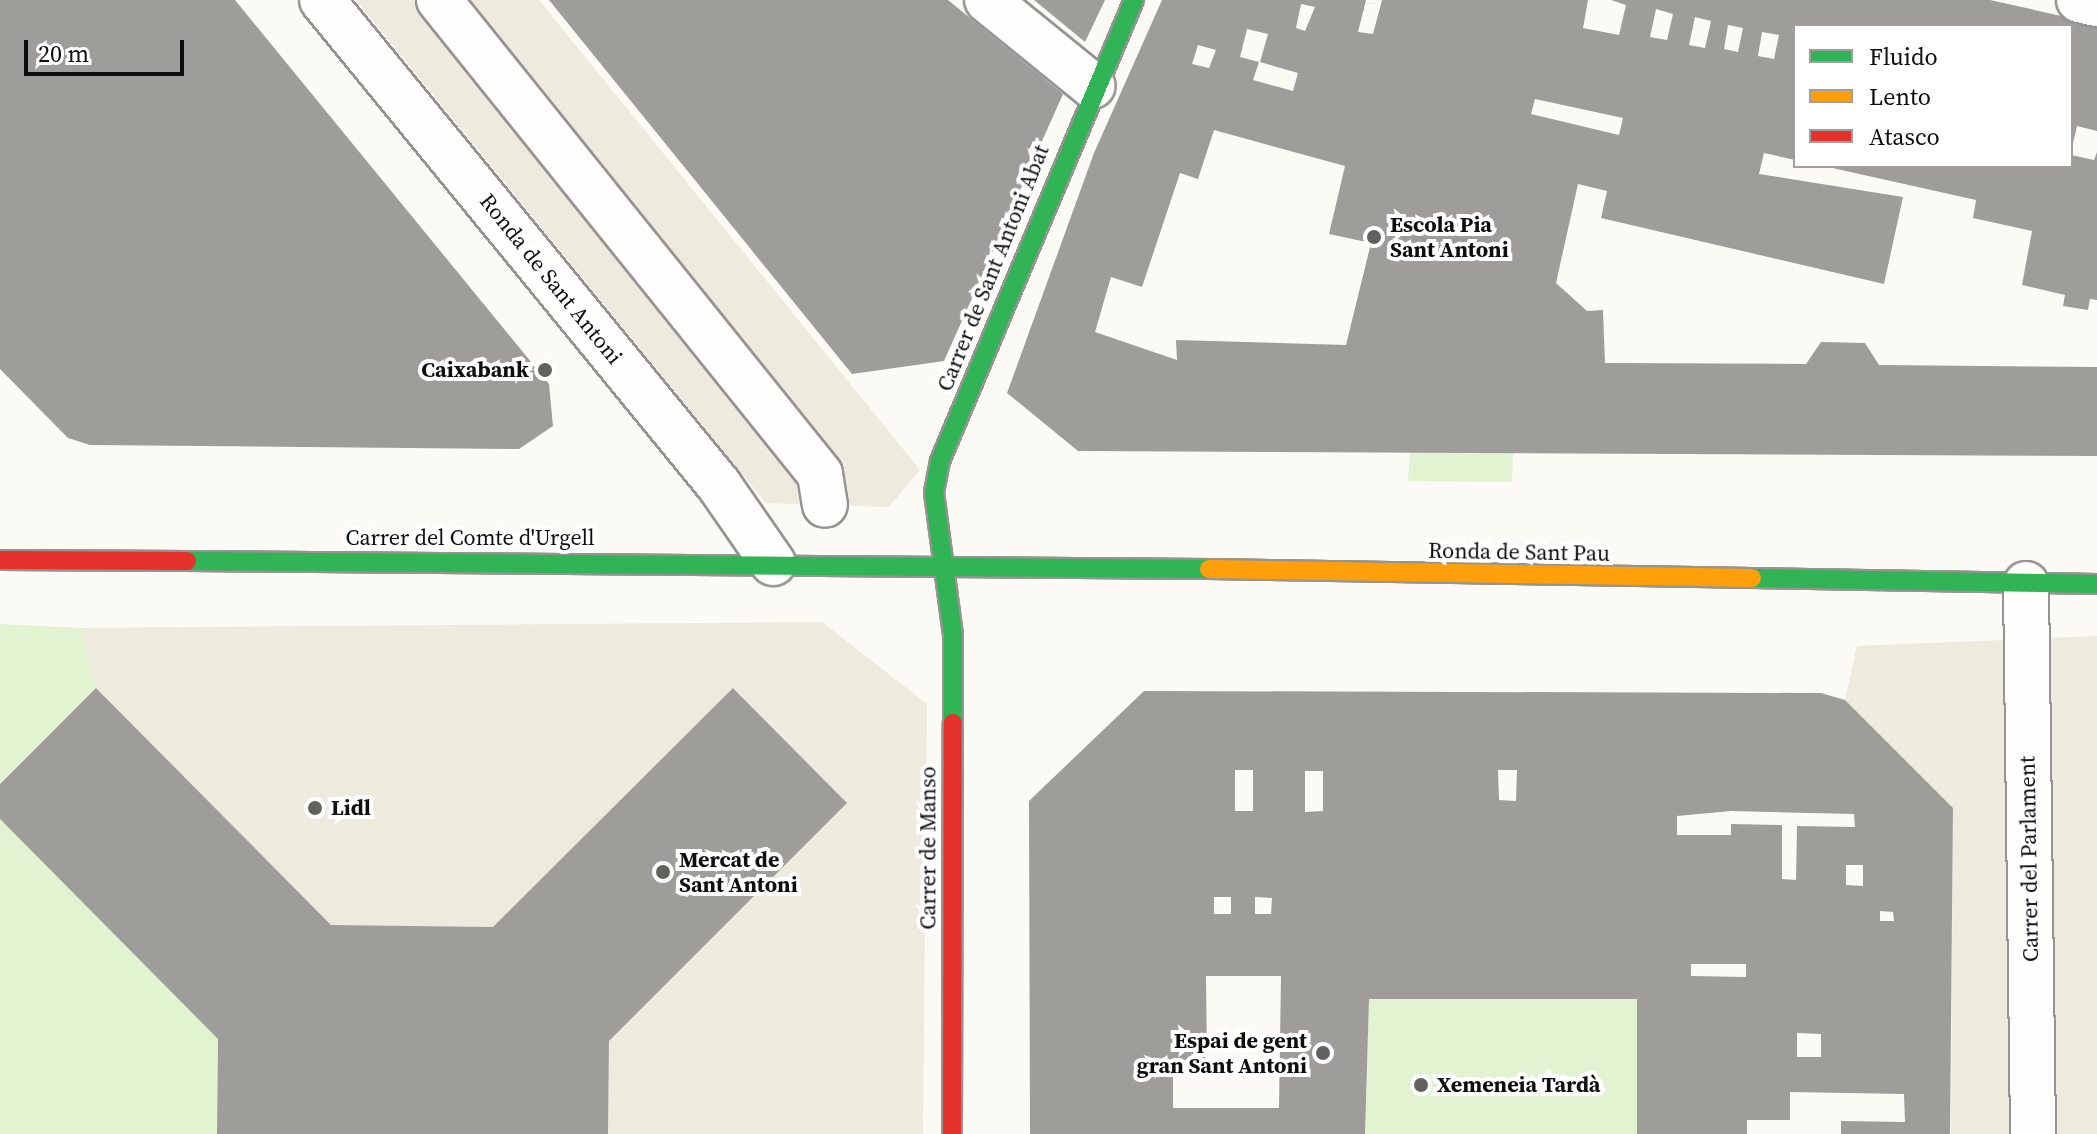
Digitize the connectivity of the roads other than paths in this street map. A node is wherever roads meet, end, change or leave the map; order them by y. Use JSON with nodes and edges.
{"nodes":[{"id":1,"x":322,"y":0,"type":"edge"},
{"id":2,"x":439,"y":0,"type":"edge"},
{"id":3,"x":987,"y":0,"type":"edge"},
{"id":4,"x":1134,"y":0,"type":"edge"},
{"id":5,"x":2079,"y":0,"type":"edge"},
{"id":6,"x":2097,"y":4,"type":"edge"},
{"id":7,"x":1093,"y":86,"type":"junction"},
{"id":8,"x":825,"y":505,"type":"dead end"},
{"id":9,"x":0,"y":560,"type":"edge"},
{"id":10,"x":773,"y":563,"type":"junction"},
{"id":11,"x":939,"y":564,"type":"junction"},
{"id":12,"x":2026,"y":584,"type":"junction"},
{"id":13,"x":2097,"y":584,"type":"edge"},
{"id":14,"x":952,"y":1134,"type":"edge"},
{"id":15,"x":2033,"y":1134,"type":"edge"}],
"edges":[{"from":1,"to":10,"type":"street","name":"Ronda de Sant Antoni"},
{"from":2,"to":8,"type":"street"},
{"from":3,"to":7,"type":"street"},
{"from":4,"to":7,"type":"main road","name":"Carrer de Sant Antoni Abat"},
{"from":5,"to":6,"type":"street"},
{"from":7,"to":11,"type":"main road","name":"Carrer de Sant Antoni Abat"},
{"from":9,"to":10,"type":"main road","name":"Carrer del Comte d'Urgell"},
{"from":10,"to":11,"type":"main road","name":"Carrer del Comte d'Urgell"},
{"from":11,"to":12,"type":"main road","name":"Ronda de Sant Pau"},
{"from":11,"to":14,"type":"main road","name":"Carrer de Manso"},
{"from":12,"to":13,"type":"main road","name":"Ronda de Sant Pau"},
{"from":12,"to":15,"type":"street","name":"Carrer del Parlament"}]}
